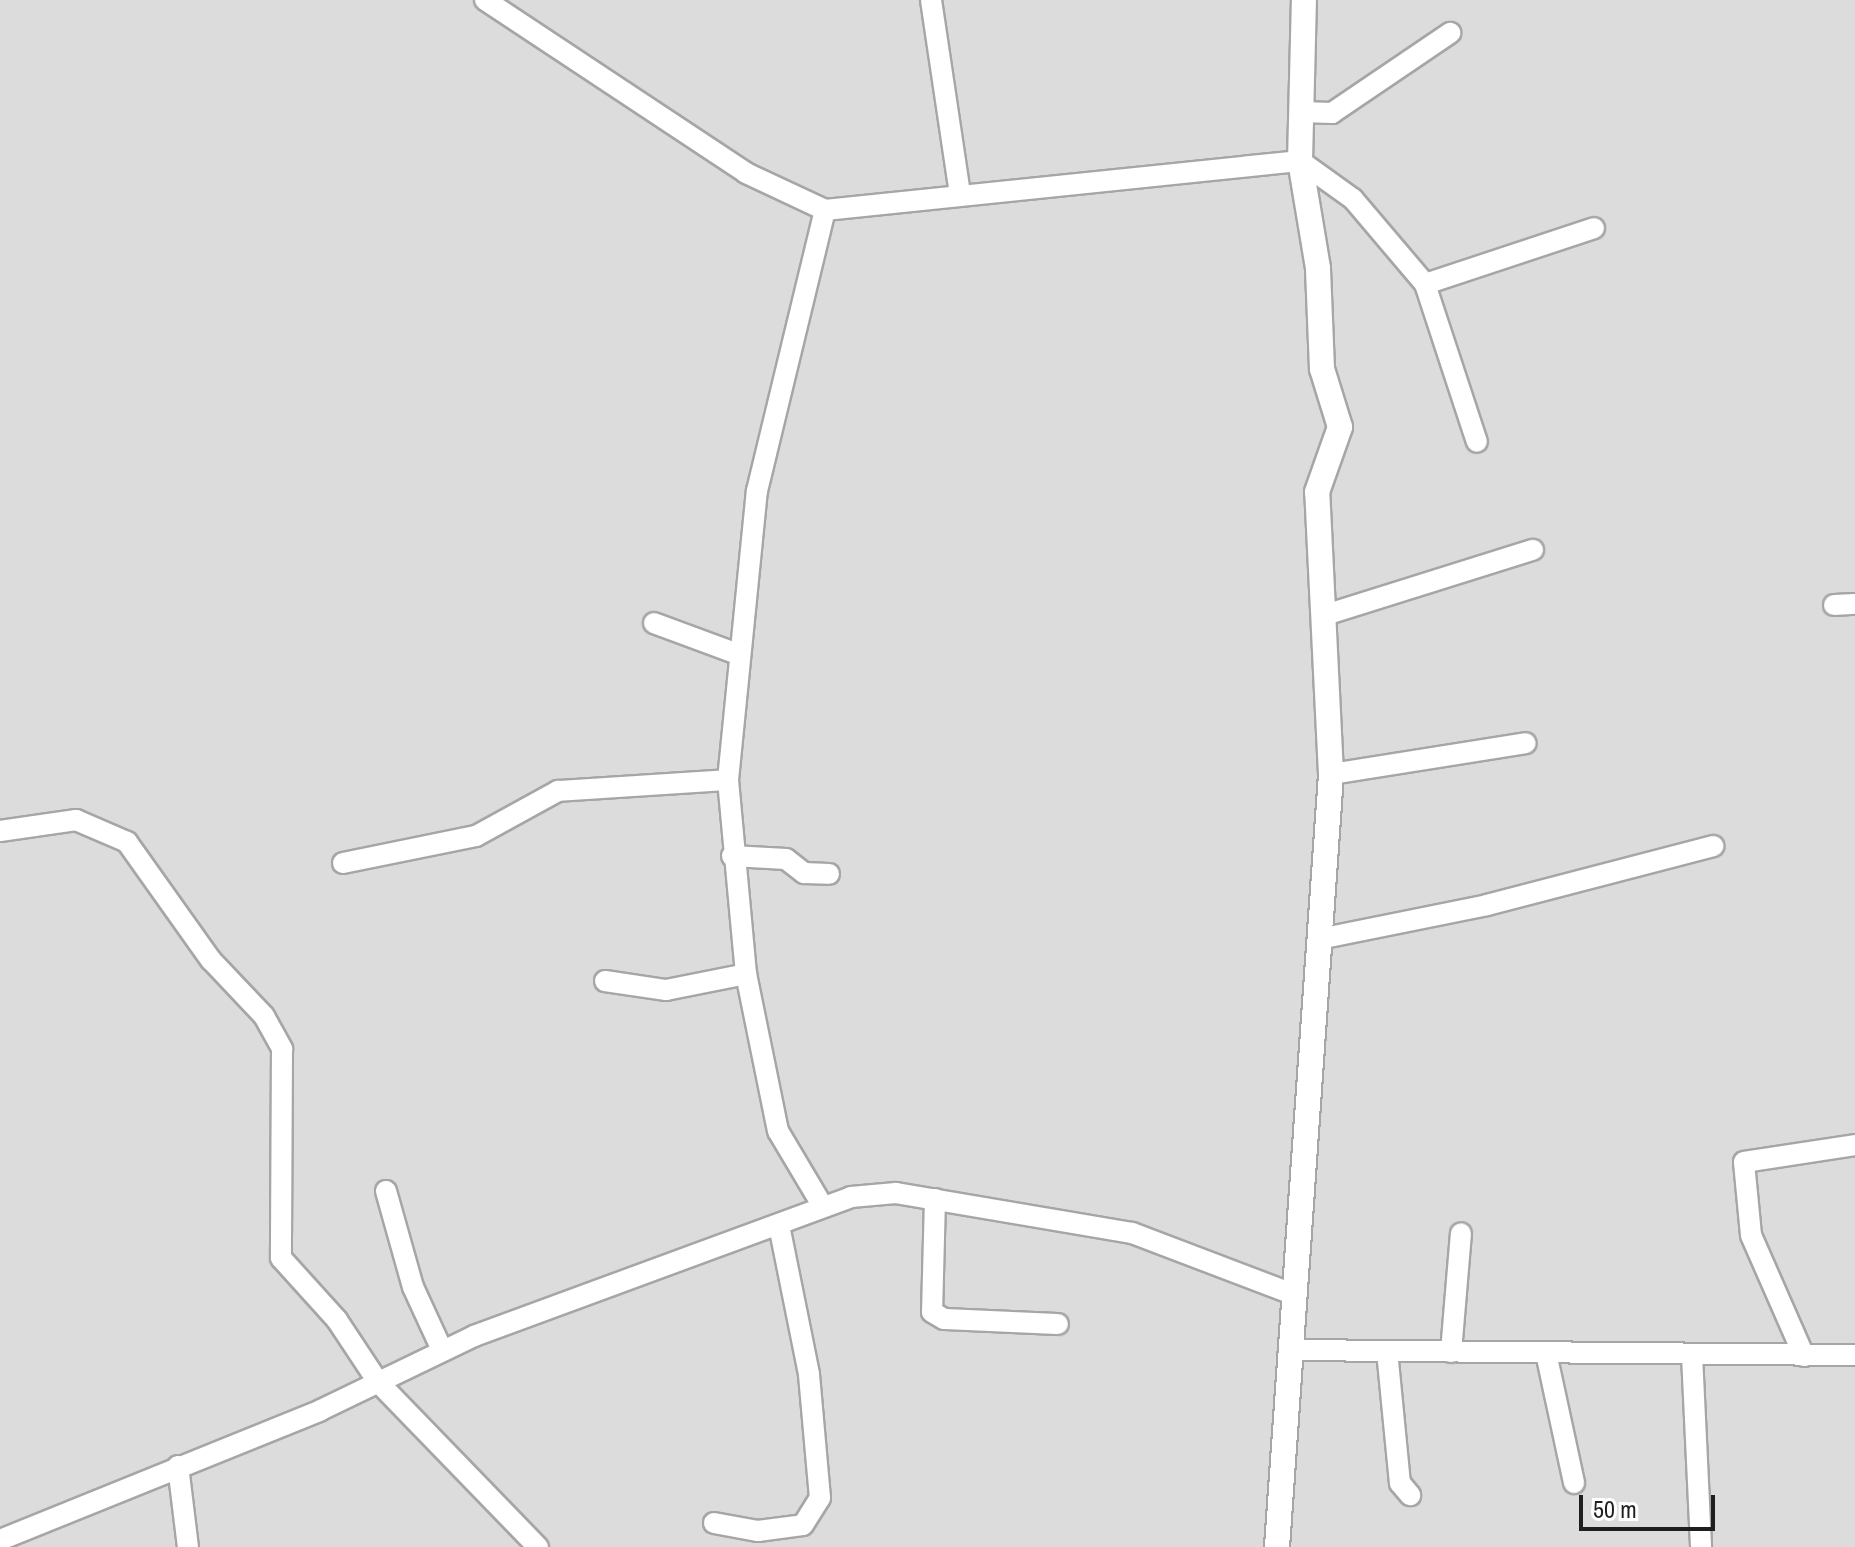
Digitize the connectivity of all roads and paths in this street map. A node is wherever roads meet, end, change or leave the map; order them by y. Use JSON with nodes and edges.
{"nodes":[{"id":1,"x":485,"y":0,"type":"edge"},
{"id":2,"x":931,"y":0,"type":"edge"},
{"id":3,"x":1304,"y":0,"type":"edge"},
{"id":4,"x":1450,"y":33,"type":"dead end"},
{"id":5,"x":1301,"y":112,"type":"junction"},
{"id":6,"x":1300,"y":161,"type":"junction"},
{"id":7,"x":960,"y":193,"type":"junction"},
{"id":8,"x":825,"y":210,"type":"junction"},
{"id":9,"x":1594,"y":228,"type":"dead end"},
{"id":10,"x":1425,"y":284,"type":"junction"},
{"id":11,"x":1477,"y":442,"type":"dead end"},
{"id":12,"x":1533,"y":550,"type":"dead end"},
{"id":13,"x":1325,"y":615,"type":"junction"},
{"id":14,"x":654,"y":623,"type":"dead end"},
{"id":15,"x":735,"y":653,"type":"junction"},
{"id":16,"x":1526,"y":743,"type":"dead end"},
{"id":17,"x":1331,"y":774,"type":"junction"},
{"id":18,"x":728,"y":780,"type":"junction"},
{"id":19,"x":0,"y":831,"type":"edge"},
{"id":20,"x":1713,"y":846,"type":"dead end"},
{"id":21,"x":732,"y":856,"type":"junction"},
{"id":22,"x":343,"y":863,"type":"dead end"},
{"id":23,"x":829,"y":874,"type":"dead end"},
{"id":24,"x":1324,"y":938,"type":"junction"},
{"id":25,"x":746,"y":974,"type":"junction"},
{"id":26,"x":605,"y":981,"type":"dead end"},
{"id":27,"x":1855,"y":1145,"type":"edge"},
{"id":28,"x":386,"y":1191,"type":"dead end"},
{"id":29,"x":935,"y":1199,"type":"junction"},
{"id":30,"x":822,"y":1205,"type":"junction"},
{"id":31,"x":779,"y":1225,"type":"junction"},
{"id":32,"x":1461,"y":1233,"type":"dead end"},
{"id":33,"x":1293,"y":1294,"type":"junction"},
{"id":34,"x":1058,"y":1324,"type":"dead end"},
{"id":35,"x":442,"y":1350,"type":"junction"},
{"id":36,"x":1289,"y":1350,"type":"junction"},
{"id":37,"x":1387,"y":1351,"type":"junction"},
{"id":38,"x":1451,"y":1352,"type":"junction"},
{"id":39,"x":1546,"y":1353,"type":"junction"},
{"id":40,"x":1692,"y":1355,"type":"junction"},
{"id":41,"x":1855,"y":1355,"type":"edge"},
{"id":42,"x":1804,"y":1356,"type":"junction"},
{"id":43,"x":378,"y":1382,"type":"junction"},
{"id":44,"x":178,"y":1466,"type":"junction"},
{"id":45,"x":1574,"y":1483,"type":"dead end"},
{"id":46,"x":1410,"y":1495,"type":"dead end"},
{"id":47,"x":714,"y":1523,"type":"dead end"},
{"id":48,"x":0,"y":1540,"type":"edge"},
{"id":49,"x":188,"y":1547,"type":"edge"},
{"id":50,"x":538,"y":1547,"type":"edge"},
{"id":51,"x":1277,"y":1547,"type":"edge"},
{"id":52,"x":1701,"y":1547,"type":"edge"}],
"edges":[{"from":1,"to":8,"type":"street"},
{"from":2,"to":7,"type":"street"},
{"from":3,"to":5,"type":"street"},
{"from":4,"to":5,"type":"street"},
{"from":5,"to":6,"type":"street"},
{"from":6,"to":7,"type":"street"},
{"from":6,"to":10,"type":"street"},
{"from":6,"to":13,"type":"street"},
{"from":7,"to":8,"type":"street"},
{"from":8,"to":15,"type":"street"},
{"from":9,"to":10,"type":"street"},
{"from":10,"to":11,"type":"street"},
{"from":12,"to":13,"type":"street"},
{"from":13,"to":17,"type":"street"},
{"from":14,"to":15,"type":"street"},
{"from":15,"to":18,"type":"street"},
{"from":16,"to":17,"type":"street"},
{"from":17,"to":24,"type":"street"},
{"from":18,"to":21,"type":"street"},
{"from":18,"to":22,"type":"street"},
{"from":19,"to":43,"type":"street"},
{"from":20,"to":24,"type":"street"},
{"from":21,"to":23,"type":"street"},
{"from":21,"to":25,"type":"street"},
{"from":24,"to":33,"type":"street"},
{"from":25,"to":26,"type":"street"},
{"from":25,"to":30,"type":"street"},
{"from":27,"to":42,"type":"street"},
{"from":28,"to":35,"type":"street"},
{"from":29,"to":30,"type":"street"},
{"from":29,"to":33,"type":"street"},
{"from":29,"to":34,"type":"street"},
{"from":30,"to":31,"type":"street"},
{"from":31,"to":35,"type":"street"},
{"from":31,"to":47,"type":"street"},
{"from":32,"to":38,"type":"street"},
{"from":33,"to":36,"type":"street"},
{"from":35,"to":43,"type":"street"},
{"from":36,"to":37,"type":"street"},
{"from":36,"to":51,"type":"street"},
{"from":37,"to":38,"type":"street"},
{"from":37,"to":46,"type":"street"},
{"from":38,"to":39,"type":"street"},
{"from":39,"to":40,"type":"street"},
{"from":39,"to":45,"type":"street"},
{"from":40,"to":42,"type":"street"},
{"from":40,"to":52,"type":"street"},
{"from":41,"to":42,"type":"street"},
{"from":43,"to":44,"type":"street"},
{"from":43,"to":50,"type":"street"},
{"from":44,"to":48,"type":"street"},
{"from":44,"to":49,"type":"street"}]}
